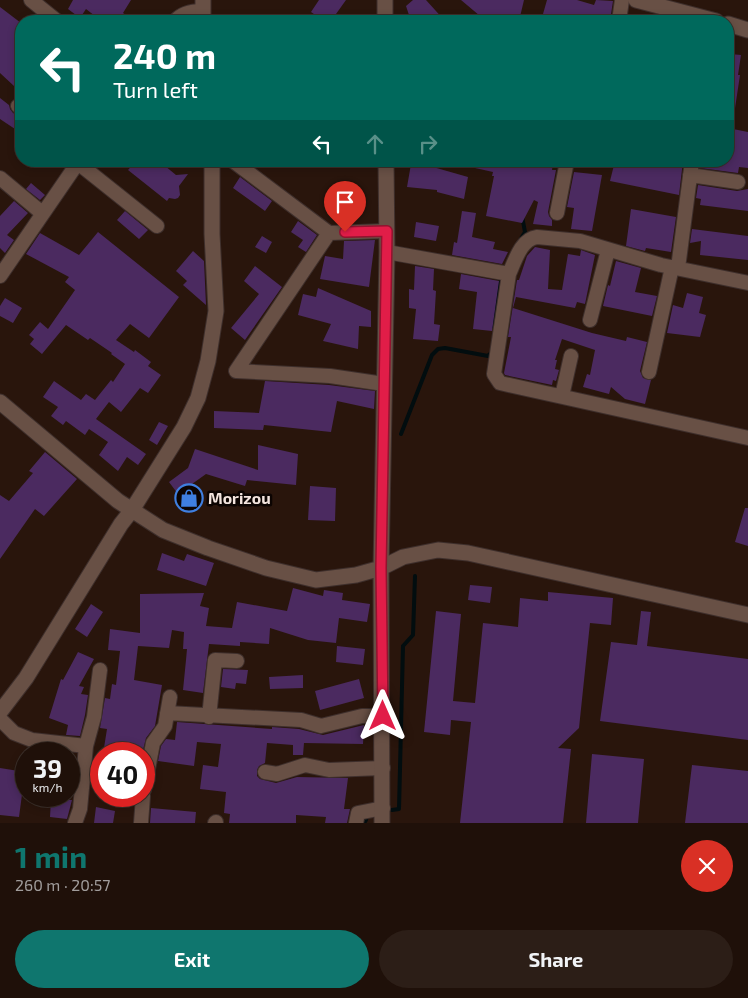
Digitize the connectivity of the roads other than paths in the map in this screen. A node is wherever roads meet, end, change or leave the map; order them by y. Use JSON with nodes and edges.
{"nodes":[{"id":1,"x":32,"y":0,"type":"edge"},
{"id":2,"x":386,"y":0,"type":"edge"},
{"id":3,"x":622,"y":0,"type":"edge"},
{"id":4,"x":636,"y":0,"type":"edge"},
{"id":5,"x":203,"y":11,"type":"edge"},
{"id":6,"x":50,"y":15,"type":"edge"},
{"id":7,"x":183,"y":15,"type":"edge"},
{"id":8,"x":385,"y":15,"type":"edge"},
{"id":9,"x":620,"y":15,"type":"edge"},
{"id":10,"x":691,"y":15,"type":"edge"},
{"id":11,"x":734,"y":26,"type":"edge"},
{"id":12,"x":748,"y":30,"type":"edge"},
{"id":13,"x":75,"y":167,"type":"edge"},
{"id":14,"x":85,"y":167,"type":"edge"},
{"id":15,"x":212,"y":167,"type":"edge"},
{"id":16,"x":241,"y":167,"type":"edge"},
{"id":17,"x":386,"y":167,"type":"edge"},
{"id":18,"x":566,"y":167,"type":"edge"},
{"id":19,"x":691,"y":168,"type":"edge"},
{"id":20,"x":0,"y":178,"type":"edge"},
{"id":21,"x":738,"y":182,"type":"dead end"},
{"id":22,"x":42,"y":213,"type":"junction"},
{"id":23,"x":557,"y":213,"type":"dead end"},
{"id":24,"x":157,"y":226,"type":"dead end"},
{"id":25,"x":387,"y":231,"type":"junction"},
{"id":26,"x":329,"y":233,"type":"junction"},
{"id":27,"x":608,"y":250,"type":"junction"},
{"id":28,"x":387,"y":252,"type":"junction"},
{"id":29,"x":5,"y":258,"type":"edge"},
{"id":30,"x":675,"y":268,"type":"junction"},
{"id":31,"x":505,"y":273,"type":"junction"},
{"id":32,"x":0,"y":276,"type":"edge"},
{"id":33,"x":748,"y":283,"type":"edge"},
{"id":34,"x":590,"y":320,"type":"dead end"},
{"id":35,"x":571,"y":356,"type":"dead end"},
{"id":36,"x":649,"y":372,"type":"dead end"},
{"id":37,"x":384,"y":384,"type":"junction"},
{"id":38,"x":562,"y":396,"type":"junction"},
{"id":39,"x":0,"y":402,"type":"edge"},
{"id":40,"x":748,"y":438,"type":"edge"},
{"id":41,"x":132,"y":510,"type":"junction"},
{"id":42,"x":381,"y":568,"type":"junction"},
{"id":43,"x":748,"y":615,"type":"edge"},
{"id":44,"x":237,"y":661,"type":"dead end"},
{"id":45,"x":100,"y":670,"type":"dead end"},
{"id":46,"x":170,"y":697,"type":"dead end"},
{"id":47,"x":0,"y":712,"type":"edge"},
{"id":48,"x":167,"y":713,"type":"junction"},
{"id":49,"x":209,"y":716,"type":"junction"},
{"id":50,"x":383,"y":716,"type":"junction"},
{"id":51,"x":0,"y":719,"type":"edge"},
{"id":52,"x":154,"y":742,"type":"edge"},
{"id":53,"x":86,"y":746,"type":"junction"},
{"id":54,"x":383,"y":768,"type":"junction"},
{"id":55,"x":265,"y":772,"type":"dead end"},
{"id":56,"x":142,"y":807,"type":"edge"},
{"id":57,"x":382,"y":816,"type":"edge"},
{"id":58,"x":75,"y":823,"type":"edge"},
{"id":59,"x":141,"y":823,"type":"edge"},
{"id":60,"x":356,"y":823,"type":"edge"}],
"edges":[{"from":1,"to":6,"type":"street"},
{"from":2,"to":8,"type":"street"},
{"from":3,"to":9,"type":"street"},
{"from":4,"to":10,"type":"street"},
{"from":5,"to":7,"type":"street"},
{"from":11,"to":12,"type":"street"},
{"from":13,"to":22,"type":"street"},
{"from":14,"to":24,"type":"street"},
{"from":15,"to":41,"type":"street"},
{"from":16,"to":26,"type":"street"},
{"from":17,"to":25,"type":"street"},
{"from":18,"to":23,"type":"street"},
{"from":19,"to":21,"type":"street"},
{"from":19,"to":30,"type":"street"},
{"from":20,"to":22,"type":"street"},
{"from":22,"to":29,"type":"street"},
{"from":25,"to":26,"type":"street"},
{"from":25,"to":28,"type":"street"},
{"from":26,"to":37,"type":"street"},
{"from":27,"to":30,"type":"street"},
{"from":27,"to":31,"type":"street"},
{"from":27,"to":34,"type":"street"},
{"from":28,"to":31,"type":"street"},
{"from":28,"to":37,"type":"street"},
{"from":29,"to":32,"type":"street"},
{"from":30,"to":33,"type":"street"},
{"from":30,"to":36,"type":"street"},
{"from":31,"to":38,"type":"street"},
{"from":35,"to":38,"type":"street"},
{"from":37,"to":42,"type":"street"},
{"from":38,"to":40,"type":"street"},
{"from":39,"to":41,"type":"street"},
{"from":41,"to":42,"type":"street"},
{"from":41,"to":47,"type":"street"},
{"from":42,"to":43,"type":"street"},
{"from":42,"to":50,"type":"street"},
{"from":44,"to":49,"type":"street"},
{"from":45,"to":53,"type":"street"},
{"from":46,"to":48,"type":"street"},
{"from":48,"to":49,"type":"street"},
{"from":48,"to":52,"type":"street"},
{"from":49,"to":50,"type":"street"},
{"from":50,"to":54,"type":"street"},
{"from":51,"to":53,"type":"street"},
{"from":53,"to":58,"type":"street"},
{"from":54,"to":55,"type":"street"},
{"from":54,"to":57,"type":"street"},
{"from":56,"to":59,"type":"street"},
{"from":57,"to":60,"type":"street"}]}
